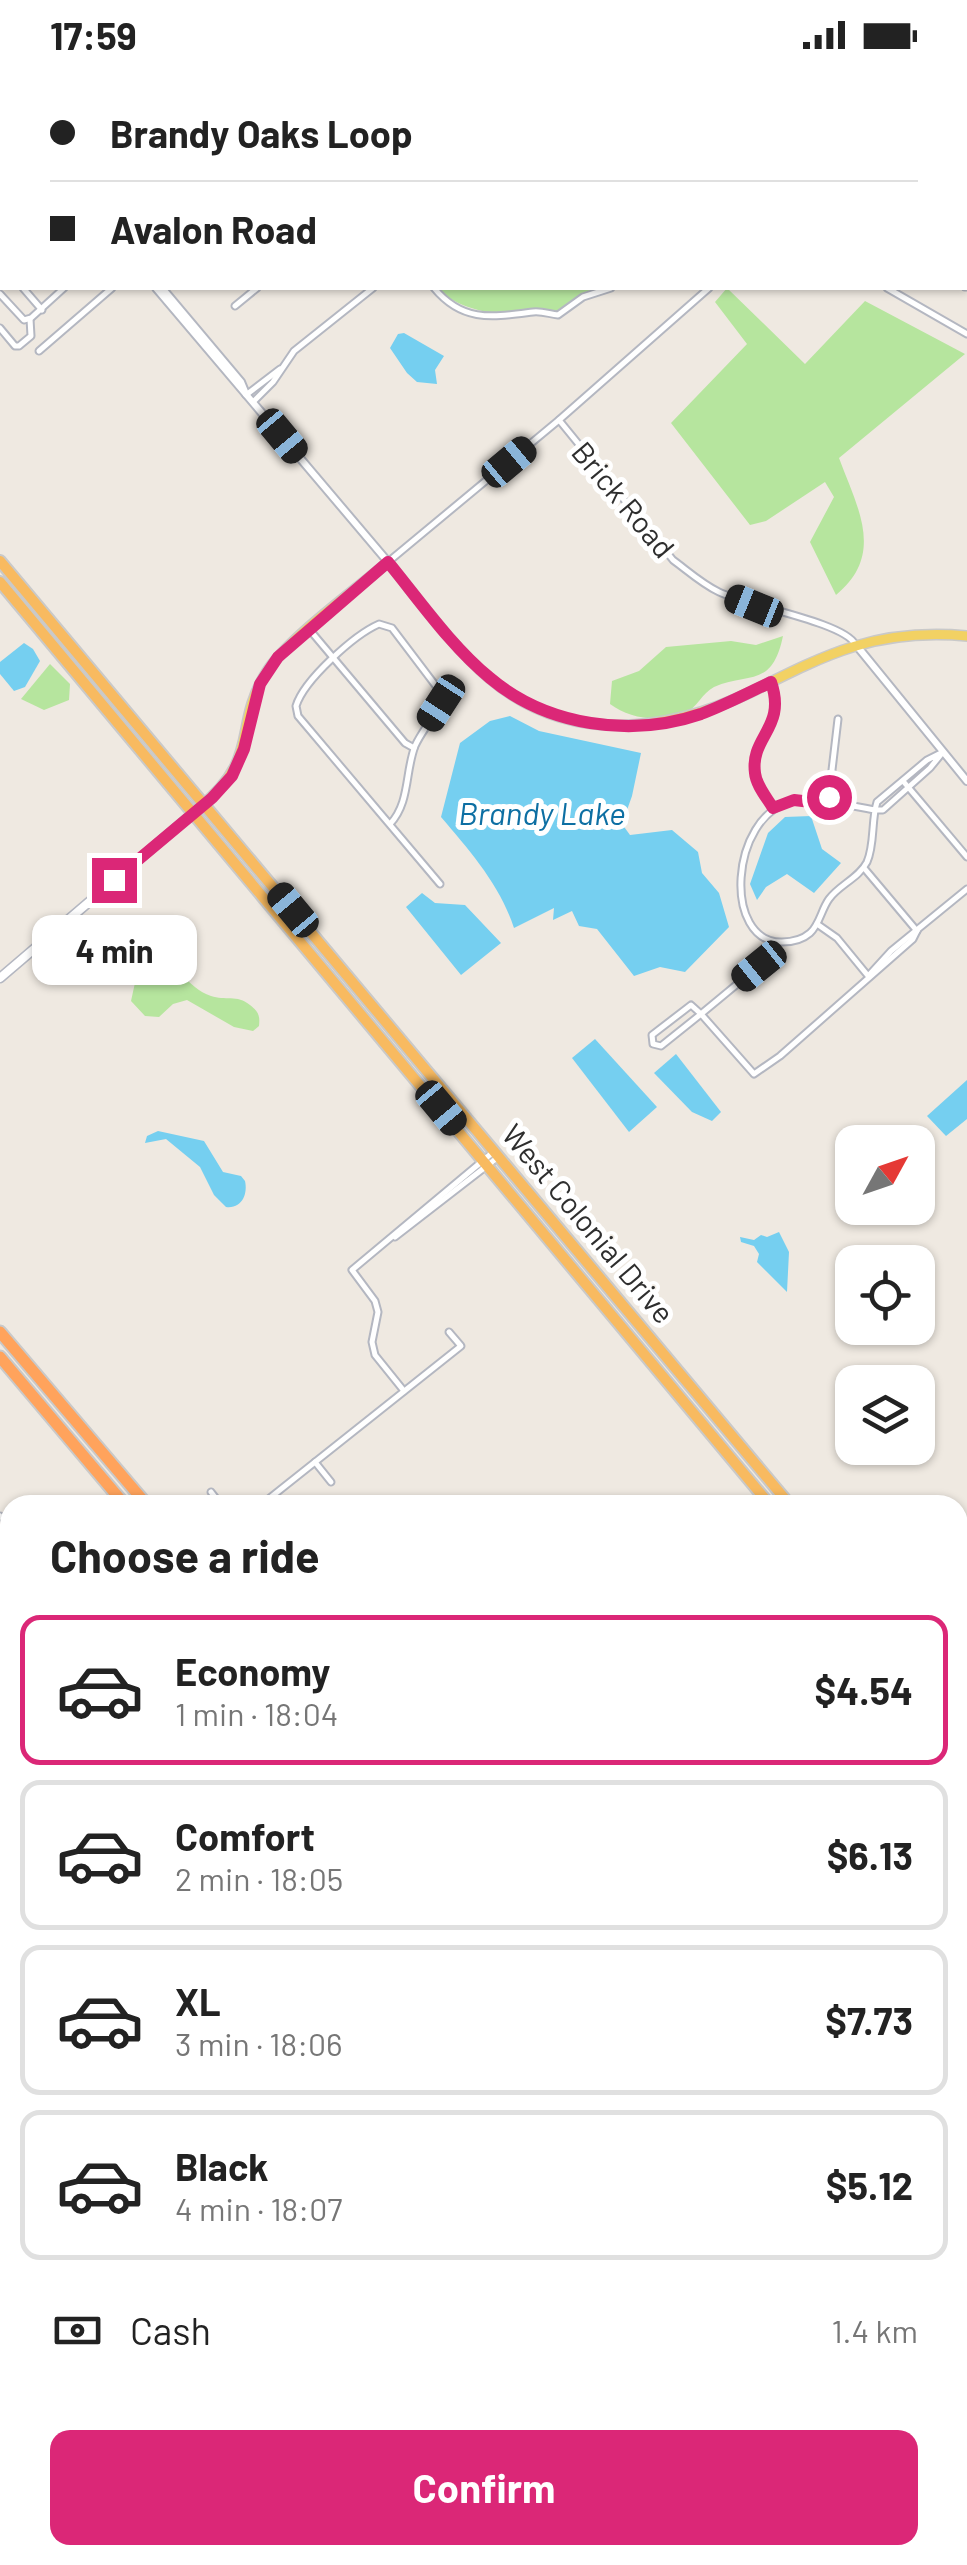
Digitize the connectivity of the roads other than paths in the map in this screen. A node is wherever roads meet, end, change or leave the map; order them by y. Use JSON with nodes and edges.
{"nodes":[{"id":1,"x":25,"y":290,"type":"edge"},
{"id":2,"x":62,"y":290,"type":"edge"},
{"id":3,"x":110,"y":290,"type":"edge"},
{"id":4,"x":161,"y":290,"type":"edge"},
{"id":5,"x":254,"y":290,"type":"edge"},
{"id":6,"x":370,"y":290,"type":"edge"},
{"id":7,"x":436,"y":290,"type":"edge"},
{"id":8,"x":605,"y":290,"type":"edge"},
{"id":9,"x":707,"y":290,"type":"edge"},
{"id":10,"x":891,"y":290,"type":"edge"},
{"id":11,"x":2,"y":299,"type":"edge"},
{"id":12,"x":235,"y":306,"type":"dead end"},
{"id":13,"x":42,"y":310,"type":"junction"},
{"id":14,"x":30,"y":319,"type":"junction"},
{"id":15,"x":0,"y":328,"type":"edge"},
{"id":16,"x":967,"y":334,"type":"edge"},
{"id":17,"x":39,"y":351,"type":"dead end"},
{"id":18,"x":250,"y":398,"type":"junction"},
{"id":19,"x":559,"y":420,"type":"junction"},
{"id":20,"x":0,"y":561,"type":"edge"},
{"id":21,"x":388,"y":562,"type":"junction"},
{"id":22,"x":0,"y":582,"type":"edge"},
{"id":23,"x":309,"y":630,"type":"junction"},
{"id":24,"x":967,"y":636,"type":"edge"},
{"id":25,"x":855,"y":644,"type":"junction"},
{"id":26,"x":333,"y":659,"type":"junction"},
{"id":27,"x":771,"y":682,"type":"junction"},
{"id":28,"x":838,"y":719,"type":"dead end"},
{"id":29,"x":414,"y":748,"type":"junction"},
{"id":30,"x":942,"y":752,"type":"junction"},
{"id":31,"x":903,"y":780,"type":"junction"},
{"id":32,"x":967,"y":780,"type":"edge"},
{"id":33,"x":909,"y":788,"type":"junction"},
{"id":34,"x":204,"y":804,"type":"junction"},
{"id":35,"x":828,"y":804,"type":"junction"},
{"id":36,"x":773,"y":808,"type":"junction"},
{"id":37,"x":874,"y":810,"type":"junction"},
{"id":38,"x":192,"y":814,"type":"junction"},
{"id":39,"x":390,"y":824,"type":"junction"},
{"id":40,"x":967,"y":857,"type":"edge"},
{"id":41,"x":864,"y":868,"type":"junction"},
{"id":42,"x":440,"y":884,"type":"dead end"},
{"id":43,"x":967,"y":890,"type":"edge"},
{"id":44,"x":817,"y":924,"type":"junction"},
{"id":45,"x":917,"y":931,"type":"junction"},
{"id":46,"x":774,"y":942,"type":"junction"},
{"id":47,"x":869,"y":977,"type":"junction"},
{"id":48,"x":0,"y":978,"type":"edge"},
{"id":49,"x":347,"y":997,"type":"junction"},
{"id":50,"x":702,"y":1014,"type":"junction"},
{"id":51,"x":664,"y":1024,"type":"junction"},
{"id":52,"x":392,"y":1026,"type":"junction"},
{"id":53,"x":378,"y":1033,"type":"junction"},
{"id":54,"x":674,"y":1036,"type":"junction"},
{"id":55,"x":407,"y":1044,"type":"junction"},
{"id":56,"x":498,"y":1153,"type":"junction"},
{"id":57,"x":487,"y":1163,"type":"junction"},
{"id":58,"x":562,"y":1252,"type":"junction"},
{"id":59,"x":582,"y":1253,"type":"junction"},
{"id":60,"x":591,"y":1288,"type":"junction"},
{"id":61,"x":636,"y":1319,"type":"junction"},
{"id":62,"x":0,"y":1332,"type":"edge"},
{"id":63,"x":449,"y":1332,"type":"dead end"},
{"id":64,"x":0,"y":1357,"type":"edge"},
{"id":65,"x":404,"y":1391,"type":"junction"},
{"id":66,"x":729,"y":1456,"type":"junction"},
{"id":67,"x":315,"y":1462,"type":"junction"},
{"id":68,"x":768,"y":1478,"type":"junction"},
{"id":69,"x":331,"y":1482,"type":"dead end"},
{"id":70,"x":754,"y":1486,"type":"junction"},
{"id":71,"x":211,"y":1492,"type":"dead end"},
{"id":72,"x":117,"y":1495,"type":"edge"},
{"id":73,"x":139,"y":1495,"type":"edge"},
{"id":74,"x":213,"y":1495,"type":"edge"},
{"id":75,"x":273,"y":1495,"type":"edge"},
{"id":76,"x":762,"y":1495,"type":"edge"},
{"id":77,"x":778,"y":1495,"type":"edge"},
{"id":78,"x":782,"y":1495,"type":"edge"}],
"edges":[{"from":1,"to":13,"type":"street"},
{"from":2,"to":13,"type":"street"},
{"from":3,"to":17,"type":"street"},
{"from":4,"to":18,"type":"street"},
{"from":5,"to":12,"type":"street"},
{"from":6,"to":18,"type":"street"},
{"from":7,"to":8,"type":"street"},
{"from":9,"to":19,"type":"street"},
{"from":10,"to":16,"type":"street"},
{"from":11,"to":14,"type":"street"},
{"from":13,"to":14,"type":"street"},
{"from":14,"to":15,"type":"street"},
{"from":18,"to":21,"type":"street"},
{"from":19,"to":21,"type":"street"},
{"from":19,"to":25,"type":"street","name":"Brick Road"},
{"from":20,"to":34,"type":"highway","name":"West Colonial Drive"},
{"from":21,"to":23,"type":"main road"},
{"from":21,"to":27,"type":"main road"},
{"from":22,"to":38,"type":"highway","name":"West Colonial Drive"},
{"from":23,"to":26,"type":"street"},
{"from":23,"to":34,"type":"main road"},
{"from":24,"to":25,"type":"main road"},
{"from":25,"to":27,"type":"main road"},
{"from":25,"to":30,"type":"street"},
{"from":26,"to":29,"type":"street"},
{"from":26,"to":29,"type":"street"},
{"from":26,"to":39,"type":"street"},
{"from":27,"to":36,"type":"street"},
{"from":28,"to":35,"type":"street"},
{"from":29,"to":39,"type":"street"},
{"from":30,"to":31,"type":"street"},
{"from":30,"to":32,"type":"street"},
{"from":30,"to":33,"type":"street"},
{"from":31,"to":33,"type":"street"},
{"from":31,"to":37,"type":"street"},
{"from":33,"to":37,"type":"street"},
{"from":33,"to":40,"type":"street"},
{"from":34,"to":38,"type":"main road"},
{"from":34,"to":52,"type":"highway","name":"West Colonial Drive"},
{"from":35,"to":36,"type":"street"},
{"from":35,"to":37,"type":"street"},
{"from":36,"to":46,"type":"street"},
{"from":37,"to":41,"type":"street"},
{"from":38,"to":48,"type":"main road"},
{"from":38,"to":49,"type":"highway","name":"West Colonial Drive"},
{"from":39,"to":42,"type":"street"},
{"from":41,"to":44,"type":"street"},
{"from":41,"to":45,"type":"street"},
{"from":43,"to":45,"type":"street"},
{"from":44,"to":46,"type":"street"},
{"from":44,"to":47,"type":"street"},
{"from":45,"to":47,"type":"street"},
{"from":46,"to":50,"type":"street"},
{"from":47,"to":50,"type":"street"},
{"from":49,"to":52,"type":"highway"},
{"from":49,"to":53,"type":"highway","name":"West Colonial Drive"},
{"from":50,"to":51,"type":"street"},
{"from":50,"to":54,"type":"street"},
{"from":51,"to":54,"type":"street"},
{"from":51,"to":54,"type":"street"},
{"from":52,"to":55,"type":"highway","name":"West Colonial Drive"},
{"from":53,"to":55,"type":"highway"},
{"from":53,"to":57,"type":"highway","name":"West Colonial Drive"},
{"from":55,"to":56,"type":"highway","name":"West Colonial Drive"},
{"from":56,"to":57,"type":"street"},
{"from":56,"to":59,"type":"highway","name":"West Colonial Drive"},
{"from":57,"to":58,"type":"highway","name":"West Colonial Drive"},
{"from":57,"to":65,"type":"street"},
{"from":58,"to":59,"type":"highway"},
{"from":58,"to":60,"type":"highway","name":"West Colonial Drive"},
{"from":59,"to":61,"type":"highway","name":"West Colonial Drive"},
{"from":60,"to":61,"type":"highway"},
{"from":60,"to":66,"type":"highway","name":"West Colonial Drive"},
{"from":61,"to":68,"type":"highway","name":"West Colonial Drive"},
{"from":62,"to":73,"type":"highway"},
{"from":63,"to":65,"type":"street"},
{"from":64,"to":72,"type":"highway"},
{"from":65,"to":67,"type":"street"},
{"from":66,"to":68,"type":"highway"},
{"from":66,"to":70,"type":"highway","name":"West Colonial Drive"},
{"from":67,"to":69,"type":"street"},
{"from":67,"to":75,"type":"street"},
{"from":68,"to":78,"type":"highway","name":"West Colonial Drive"},
{"from":70,"to":76,"type":"highway","name":"West Colonial Drive"},
{"from":70,"to":77,"type":"highway"},
{"from":71,"to":74,"type":"street"}]}
